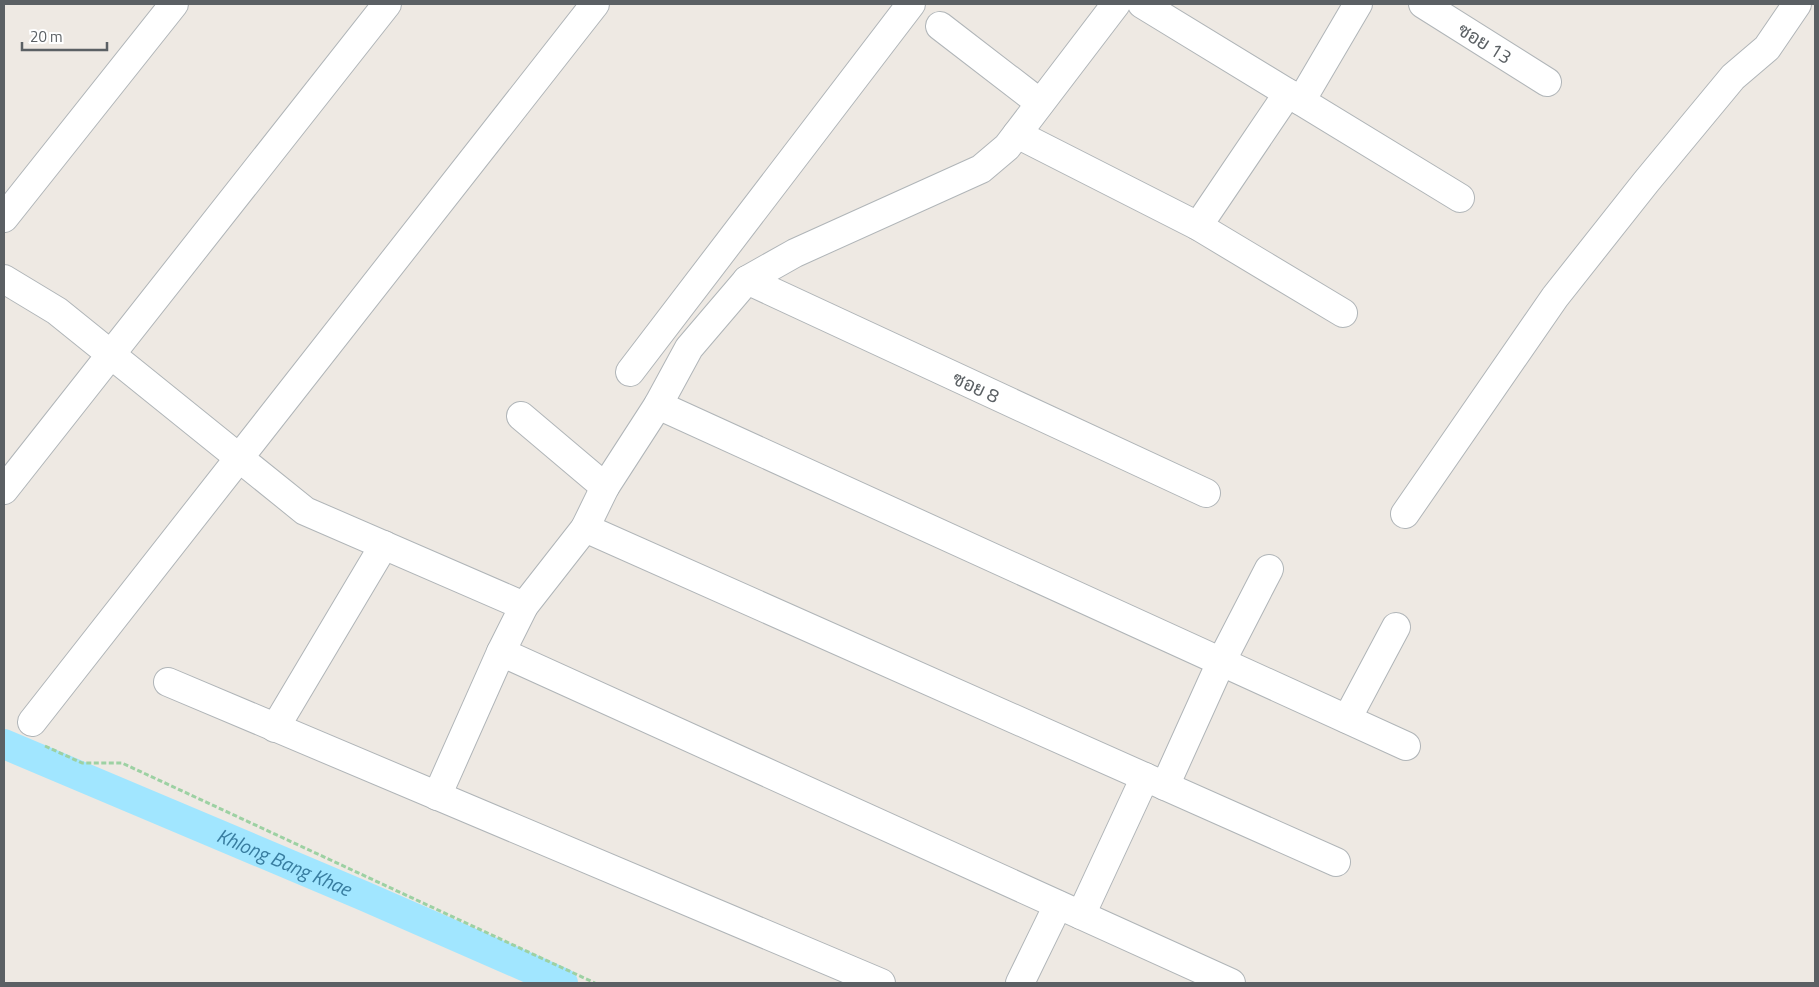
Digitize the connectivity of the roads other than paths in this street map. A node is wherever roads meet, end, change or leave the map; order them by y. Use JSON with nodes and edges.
{"nodes":[{"id":1,"x":174,"y":4,"type":"edge"},
{"id":2,"x":387,"y":4,"type":"edge"},
{"id":3,"x":595,"y":4,"type":"edge"},
{"id":4,"x":911,"y":4,"type":"edge"},
{"id":5,"x":1116,"y":4,"type":"edge"},
{"id":6,"x":1142,"y":4,"type":"edge"},
{"id":7,"x":1358,"y":4,"type":"edge"},
{"id":8,"x":1423,"y":4,"type":"edge"},
{"id":9,"x":1797,"y":4,"type":"edge"},
{"id":10,"x":940,"y":26,"type":"dead end"},
{"id":11,"x":1547,"y":82,"type":"dead end"},
{"id":12,"x":1294,"y":97,"type":"junction"},
{"id":13,"x":1040,"y":103,"type":"junction"},
{"id":14,"x":1016,"y":134,"type":"junction"},
{"id":15,"x":1460,"y":198,"type":"dead end"},
{"id":16,"x":4,"y":218,"type":"edge"},
{"id":17,"x":1198,"y":226,"type":"junction"},
{"id":18,"x":4,"y":279,"type":"edge"},
{"id":19,"x":747,"y":280,"type":"junction"},
{"id":20,"x":1343,"y":312,"type":"dead end"},
{"id":21,"x":111,"y":354,"type":"junction"},
{"id":22,"x":630,"y":372,"type":"dead end"},
{"id":23,"x":658,"y":405,"type":"junction"},
{"id":24,"x":521,"y":416,"type":"dead end"},
{"id":25,"x":239,"y":457,"type":"junction"},
{"id":26,"x":605,"y":487,"type":"junction"},
{"id":27,"x":4,"y":490,"type":"edge"},
{"id":28,"x":1206,"y":493,"type":"dead end"},
{"id":29,"x":1405,"y":514,"type":"dead end"},
{"id":30,"x":585,"y":528,"type":"junction"},
{"id":31,"x":384,"y":545,"type":"junction"},
{"id":32,"x":1269,"y":569,"type":"dead end"},
{"id":33,"x":524,"y":606,"type":"junction"},
{"id":34,"x":1396,"y":627,"type":"dead end"},
{"id":35,"x":501,"y":652,"type":"junction"},
{"id":36,"x":1221,"y":662,"type":"junction"},
{"id":37,"x":168,"y":682,"type":"dead end"},
{"id":38,"x":1347,"y":719,"type":"junction"},
{"id":39,"x":275,"y":728,"type":"junction"},
{"id":40,"x":36,"y":733,"type":"road end"},
{"id":41,"x":1406,"y":746,"type":"dead end"},
{"id":42,"x":1155,"y":782,"type":"junction"},
{"id":43,"x":437,"y":796,"type":"junction"},
{"id":44,"x":1336,"y":862,"type":"dead end"},
{"id":45,"x":1070,"y":910,"type":"junction"},
{"id":46,"x":881,"y":983,"type":"edge"},
{"id":47,"x":1020,"y":983,"type":"edge"},
{"id":48,"x":1231,"y":983,"type":"edge"}],
"edges":[{"from":1,"to":16,"type":"street"},
{"from":2,"to":21,"type":"street"},
{"from":3,"to":25,"type":"street"},
{"from":4,"to":22,"type":"street"},
{"from":5,"to":13,"type":"street"},
{"from":6,"to":12,"type":"street"},
{"from":7,"to":12,"type":"street"},
{"from":8,"to":11,"type":"street","name":"ซอย 13"},
{"from":9,"to":29,"type":"street"},
{"from":10,"to":13,"type":"street"},
{"from":12,"to":15,"type":"street"},
{"from":12,"to":17,"type":"street"},
{"from":13,"to":14,"type":"street"},
{"from":14,"to":17,"type":"street"},
{"from":14,"to":19,"type":"street"},
{"from":17,"to":20,"type":"street"},
{"from":18,"to":21,"type":"street"},
{"from":19,"to":23,"type":"street"},
{"from":19,"to":28,"type":"street","name":"ซอย 8"},
{"from":21,"to":25,"type":"street"},
{"from":21,"to":27,"type":"street"},
{"from":23,"to":26,"type":"street"},
{"from":23,"to":36,"type":"street"},
{"from":24,"to":26,"type":"street"},
{"from":25,"to":31,"type":"street"},
{"from":25,"to":40,"type":"street"},
{"from":26,"to":30,"type":"street"},
{"from":30,"to":33,"type":"street"},
{"from":30,"to":42,"type":"street"},
{"from":31,"to":33,"type":"street"},
{"from":31,"to":39,"type":"street"},
{"from":32,"to":36,"type":"street"},
{"from":33,"to":35,"type":"street"},
{"from":34,"to":38,"type":"street"},
{"from":35,"to":43,"type":"street"},
{"from":35,"to":45,"type":"street"},
{"from":36,"to":38,"type":"street"},
{"from":36,"to":42,"type":"street"},
{"from":37,"to":39,"type":"street"},
{"from":38,"to":41,"type":"street"},
{"from":39,"to":43,"type":"street"},
{"from":42,"to":44,"type":"street"},
{"from":42,"to":45,"type":"street"},
{"from":43,"to":46,"type":"street"},
{"from":45,"to":47,"type":"street"},
{"from":45,"to":48,"type":"street"}]}
